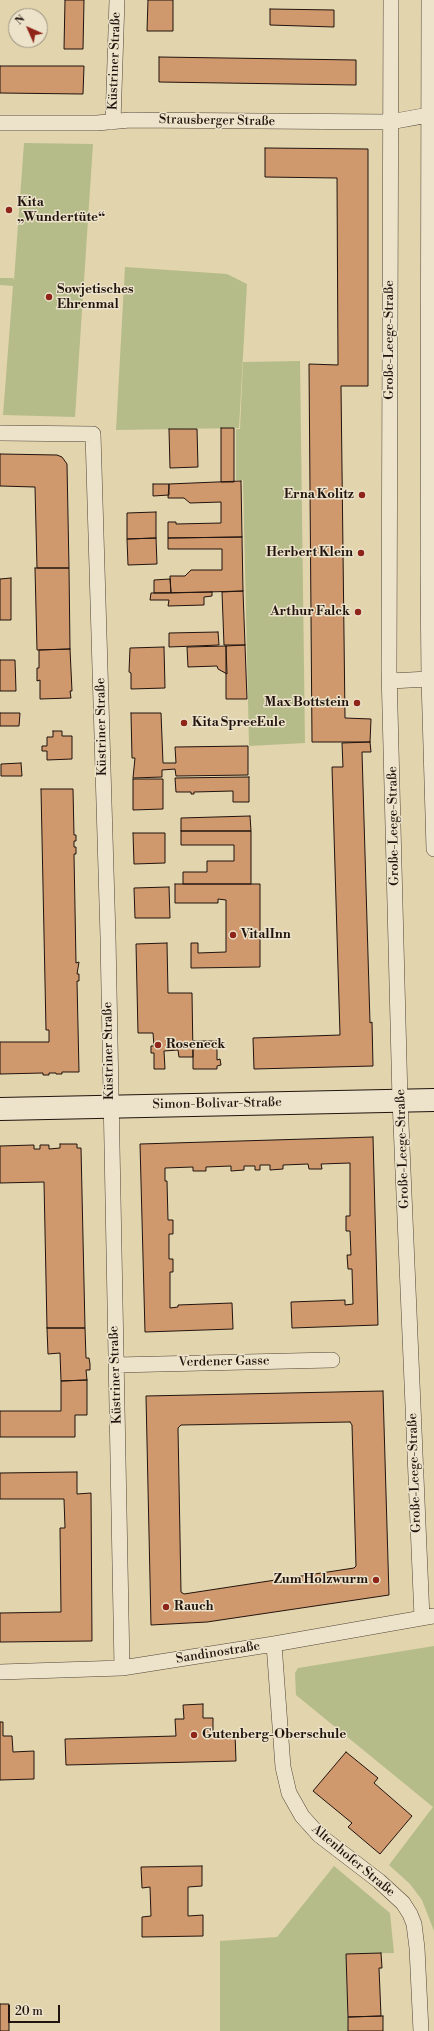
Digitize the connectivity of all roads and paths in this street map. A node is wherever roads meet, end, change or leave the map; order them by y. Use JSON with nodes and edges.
{"nodes":[{"id":1,"x":117,"y":0,"type":"edge"},
{"id":2,"x":391,"y":0,"type":"edge"},
{"id":3,"x":429,"y":0,"type":"edge"},
{"id":4,"x":431,"y":114,"type":"edge"},
{"id":5,"x":113,"y":122,"type":"junction"},
{"id":6,"x":390,"y":122,"type":"junction"},
{"id":7,"x":0,"y":123,"type":"edge"},
{"id":8,"x":431,"y":207,"type":"edge"},
{"id":9,"x":0,"y":433,"type":"edge"},
{"id":10,"x":429,"y":679,"type":"junction"},
{"id":11,"x":390,"y":681,"type":"junction"},
{"id":12,"x":434,"y":849,"type":"edge"},
{"id":13,"x":400,"y":1100,"type":"junction"},
{"id":14,"x":434,"y":1100,"type":"edge"},
{"id":15,"x":110,"y":1106,"type":"junction"},
{"id":16,"x":0,"y":1109,"type":"edge"},
{"id":17,"x":332,"y":1360,"type":"dead end"},
{"id":18,"x":116,"y":1365,"type":"junction"},
{"id":19,"x":428,"y":1617,"type":"edge"},
{"id":20,"x":274,"y":1644,"type":"junction"},
{"id":21,"x":122,"y":1668,"type":"junction"},
{"id":22,"x":0,"y":1672,"type":"edge"},
{"id":23,"x":421,"y":2031,"type":"edge"}],
"edges":[{"from":1,"to":5,"type":"street","name":"Küstriner Straße"},
{"from":2,"to":6,"type":"street","name":"Große-Leege-Straße"},
{"from":3,"to":4,"type":"street"},
{"from":4,"to":6,"type":"street","name":"Strausberger Straße"},
{"from":4,"to":8,"type":"street"},
{"from":5,"to":6,"type":"street","name":"Strausberger Straße"},
{"from":5,"to":7,"type":"street","name":"Strausberger Straße"},
{"from":6,"to":11,"type":"street","name":"Große-Leege-Straße"},
{"from":8,"to":10,"type":"street"},
{"from":9,"to":15,"type":"street","name":"Küstriner Straße"},
{"from":10,"to":11,"type":"street"},
{"from":10,"to":12,"type":"street"},
{"from":11,"to":13,"type":"street","name":"Große-Leege-Straße"},
{"from":13,"to":14,"type":"street","name":"Simon-Bolivar-Straße"},
{"from":13,"to":15,"type":"street","name":"Simon-Bolivar-Straße"},
{"from":13,"to":19,"type":"street","name":"Große-Leege-Straße"},
{"from":15,"to":16,"type":"street","name":"Simon-Bolivar-Straße"},
{"from":15,"to":18,"type":"street","name":"Küstriner Straße"},
{"from":17,"to":18,"type":"street","name":"Verdener Gasse"},
{"from":18,"to":21,"type":"street","name":"Küstriner Straße"},
{"from":19,"to":20,"type":"street","name":"Sandinostraße"},
{"from":20,"to":21,"type":"street","name":"Sandinostraße"},
{"from":20,"to":23,"type":"street","name":"Altenhofer Straße"},
{"from":21,"to":22,"type":"street","name":"Sandinostraße"}]}
